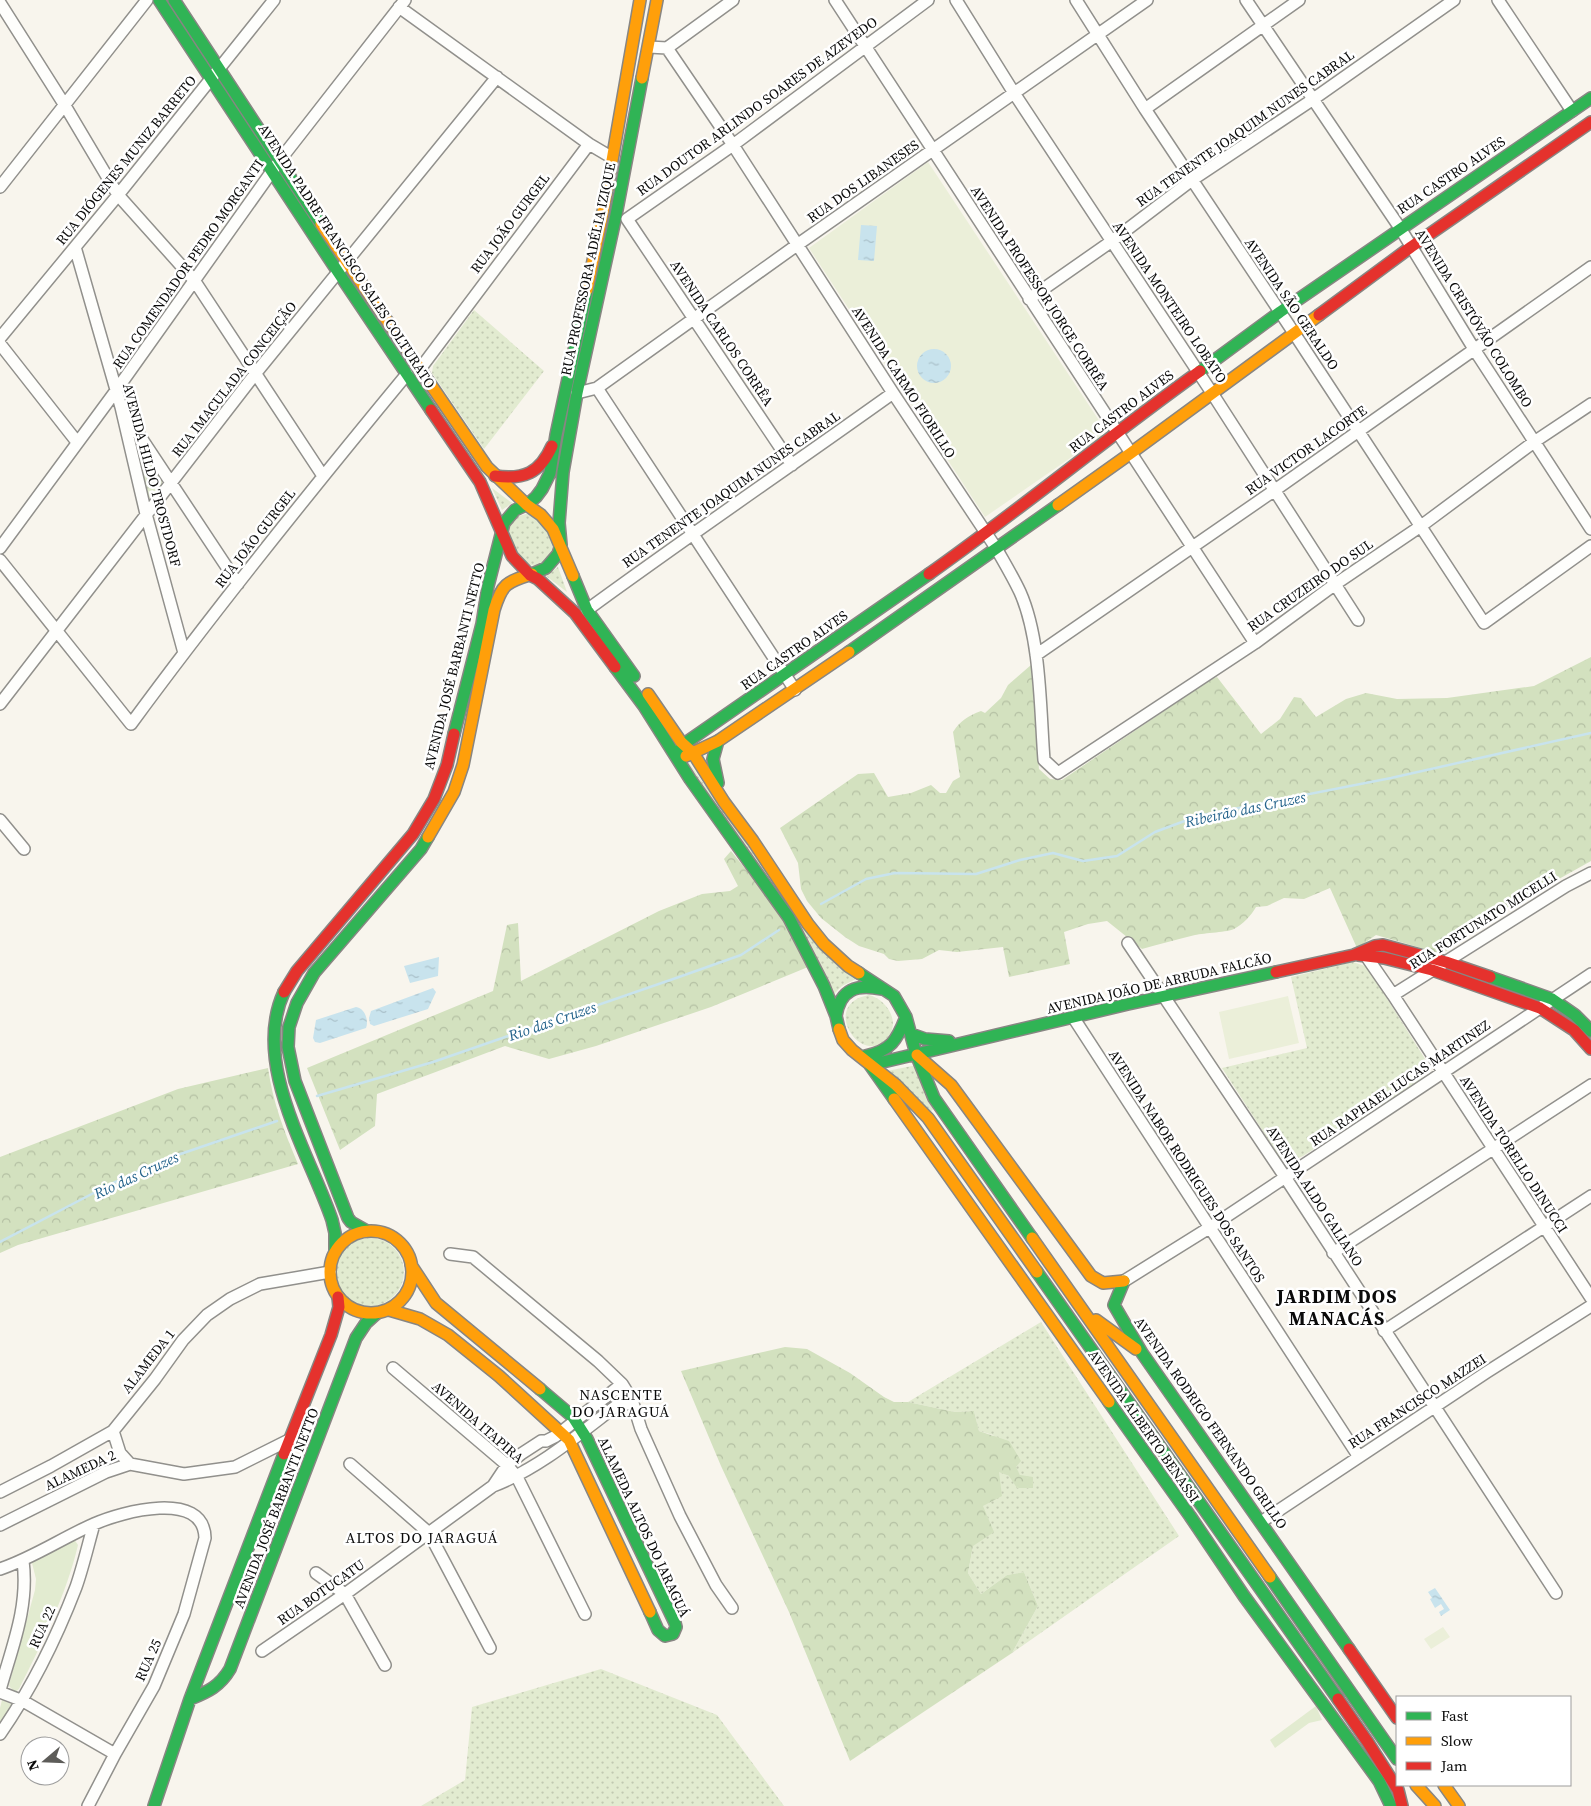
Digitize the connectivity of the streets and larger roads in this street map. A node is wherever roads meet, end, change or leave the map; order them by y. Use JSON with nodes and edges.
{"nodes":[{"id":1,"x":147,"y":0,"type":"edge"},
{"id":2,"x":159,"y":0,"type":"edge"},
{"id":3,"x":174,"y":0,"type":"edge"},
{"id":4,"x":274,"y":0,"type":"edge"},
{"id":5,"x":640,"y":0,"type":"edge"},
{"id":6,"x":658,"y":0,"type":"edge"},
{"id":7,"x":733,"y":0,"type":"edge"},
{"id":8,"x":835,"y":0,"type":"edge"},
{"id":9,"x":928,"y":0,"type":"edge"},
{"id":10,"x":956,"y":0,"type":"edge"},
{"id":11,"x":1076,"y":0,"type":"edge"},
{"id":12,"x":1147,"y":0,"type":"edge"},
{"id":13,"x":1246,"y":0,"type":"edge"},
{"id":14,"x":1299,"y":0,"type":"edge"},
{"id":15,"x":1454,"y":0,"type":"edge"},
{"id":16,"x":1498,"y":0,"type":"edge"},
{"id":17,"x":0,"y":3,"type":"edge"},
{"id":18,"x":402,"y":4,"type":"edge"},
{"id":19,"x":1262,"y":26,"type":"junction"},
{"id":20,"x":1098,"y":35,"type":"junction"},
{"id":21,"x":632,"y":41,"type":"junction"},
{"id":22,"x":649,"y":47,"type":"junction"},
{"id":23,"x":667,"y":48,"type":"junction"},
{"id":24,"x":865,"y":48,"type":"junction"},
{"id":25,"x":219,"y":68,"type":"junction"},
{"id":26,"x":497,"y":77,"type":"junction"},
{"id":27,"x":211,"y":79,"type":"junction"},
{"id":28,"x":1014,"y":93,"type":"junction"},
{"id":29,"x":1591,"y":98,"type":"edge"},
{"id":30,"x":1312,"y":100,"type":"junction"},
{"id":31,"x":64,"y":104,"type":"junction"},
{"id":32,"x":1145,"y":109,"type":"junction"},
{"id":33,"x":1572,"y":111,"type":"junction"},
{"id":34,"x":1587,"y":125,"type":"edge"},
{"id":35,"x":1591,"y":140,"type":"edge"},
{"id":36,"x":589,"y":144,"type":"junction"},
{"id":37,"x":733,"y":145,"type":"junction"},
{"id":38,"x":932,"y":151,"type":"junction"},
{"id":39,"x":611,"y":158,"type":"junction"},
{"id":40,"x":280,"y":160,"type":"junction"},
{"id":41,"x":272,"y":171,"type":"junction"},
{"id":42,"x":1192,"y":180,"type":"junction"},
{"id":43,"x":0,"y":187,"type":"edge"},
{"id":44,"x":118,"y":195,"type":"junction"},
{"id":45,"x":603,"y":212,"type":"junction"},
{"id":46,"x":616,"y":214,"type":"junction"},
{"id":47,"x":627,"y":218,"type":"junction"},
{"id":48,"x":1400,"y":228,"type":"junction"},
{"id":49,"x":1112,"y":241,"type":"junction"},
{"id":50,"x":796,"y":246,"type":"junction"},
{"id":51,"x":74,"y":247,"type":"junction"},
{"id":52,"x":1410,"y":247,"type":"junction"},
{"id":53,"x":346,"y":262,"type":"junction"},
{"id":54,"x":1591,"y":267,"type":"edge"},
{"id":55,"x":338,"y":272,"type":"junction"},
{"id":56,"x":194,"y":280,"type":"junction"},
{"id":57,"x":1030,"y":300,"type":"junction"},
{"id":58,"x":1280,"y":312,"type":"junction"},
{"id":59,"x":695,"y":318,"type":"junction"},
{"id":60,"x":1294,"y":333,"type":"junction"},
{"id":61,"x":0,"y":338,"type":"edge"},
{"id":62,"x":0,"y":344,"type":"edge"},
{"id":63,"x":1474,"y":349,"type":"junction"},
{"id":64,"x":420,"y":369,"type":"junction"},
{"id":65,"x":1198,"y":372,"type":"junction"},
{"id":66,"x":255,"y":374,"type":"junction"},
{"id":67,"x":407,"y":374,"type":"junction"},
{"id":68,"x":597,"y":388,"type":"junction"},
{"id":69,"x":115,"y":392,"type":"junction"},
{"id":70,"x":577,"y":393,"type":"junction"},
{"id":71,"x":893,"y":393,"type":"junction"},
{"id":72,"x":1212,"y":393,"type":"junction"},
{"id":73,"x":564,"y":396,"type":"junction"},
{"id":74,"x":1591,"y":404,"type":"edge"},
{"id":75,"x":121,"y":407,"type":"junction"},
{"id":76,"x":1358,"y":431,"type":"junction"},
{"id":77,"x":1117,"y":432,"type":"junction"},
{"id":78,"x":556,"y":435,"type":"junction"},
{"id":79,"x":78,"y":442,"type":"junction"},
{"id":80,"x":1534,"y":442,"type":"junction"},
{"id":81,"x":1131,"y":453,"type":"junction"},
{"id":82,"x":792,"y":465,"type":"junction"},
{"id":83,"x":323,"y":476,"type":"junction"},
{"id":84,"x":495,"y":476,"type":"junction"},
{"id":85,"x":171,"y":483,"type":"junction"},
{"id":86,"x":1275,"y":490,"type":"junction"},
{"id":87,"x":527,"y":505,"type":"junction"},
{"id":88,"x":146,"y":514,"type":"junction"},
{"id":89,"x":1420,"y":526,"type":"junction"},
{"id":90,"x":1591,"y":529,"type":"edge"},
{"id":91,"x":501,"y":532,"type":"junction"},
{"id":92,"x":692,"y":534,"type":"junction"},
{"id":93,"x":986,"y":534,"type":"junction"},
{"id":94,"x":562,"y":545,"type":"junction"},
{"id":95,"x":1591,"y":546,"type":"edge"},
{"id":96,"x":0,"y":548,"type":"edge"},
{"id":97,"x":996,"y":548,"type":"junction"},
{"id":98,"x":1192,"y":548,"type":"junction"},
{"id":99,"x":0,"y":560,"type":"edge"},
{"id":100,"x":530,"y":575,"type":"junction"},
{"id":101,"x":238,"y":584,"type":"junction"},
{"id":102,"x":1334,"y":585,"type":"junction"},
{"id":103,"x":587,"y":610,"type":"junction"},
{"id":104,"x":1358,"y":620,"type":"dead end"},
{"id":105,"x":57,"y":631,"type":"junction"},
{"id":106,"x":1255,"y":643,"type":"junction"},
{"id":107,"x":184,"y":653,"type":"junction"},
{"id":108,"x":1036,"y":655,"type":"junction"},
{"id":109,"x":784,"y":675,"type":"junction"},
{"id":110,"x":795,"y":690,"type":"junction"},
{"id":111,"x":750,"y":698,"type":"junction"},
{"id":112,"x":0,"y":704,"type":"edge"},
{"id":113,"x":761,"y":714,"type":"junction"},
{"id":114,"x":718,"y":741,"type":"junction"},
{"id":115,"x":684,"y":744,"type":"junction"},
{"id":116,"x":694,"y":753,"type":"junction"},
{"id":117,"x":677,"y":759,"type":"junction"},
{"id":118,"x":1044,"y":760,"type":"joint"},
{"id":119,"x":722,"y":799,"type":"junction"},
{"id":120,"x":0,"y":820,"type":"edge"},
{"id":121,"x":24,"y":850,"type":"dead end"},
{"id":122,"x":1591,"y":873,"type":"edge"},
{"id":123,"x":1128,"y":943,"type":"dead end"},
{"id":124,"x":1361,"y":954,"type":"junction"},
{"id":125,"x":1446,"y":962,"type":"junction"},
{"id":126,"x":1432,"y":970,"type":"junction"},
{"id":127,"x":1591,"y":974,"type":"edge"},
{"id":128,"x":885,"y":989,"type":"junction"},
{"id":129,"x":1393,"y":995,"type":"junction"},
{"id":130,"x":1165,"y":996,"type":"junction"},
{"id":131,"x":1552,"y":999,"type":"junction"},
{"id":132,"x":1540,"y":1008,"type":"junction"},
{"id":133,"x":836,"y":1016,"type":"junction"},
{"id":134,"x":906,"y":1017,"type":"junction"},
{"id":135,"x":1073,"y":1017,"type":"junction"},
{"id":136,"x":1591,"y":1031,"type":"edge"},
{"id":137,"x":911,"y":1034,"type":"junction"},
{"id":138,"x":971,"y":1041,"type":"junction"},
{"id":139,"x":1591,"y":1048,"type":"edge"},
{"id":140,"x":916,"y":1054,"type":"junction"},
{"id":141,"x":860,"y":1056,"type":"junction"},
{"id":142,"x":870,"y":1065,"type":"junction"},
{"id":143,"x":1443,"y":1073,"type":"junction"},
{"id":144,"x":1591,"y":1086,"type":"edge"},
{"id":145,"x":1493,"y":1149,"type":"junction"},
{"id":146,"x":1285,"y":1178,"type":"junction"},
{"id":147,"x":1591,"y":1196,"type":"edge"},
{"id":148,"x":1544,"y":1227,"type":"junction"},
{"id":149,"x":1209,"y":1228,"type":"junction"},
{"id":150,"x":367,"y":1231,"type":"junction"},
{"id":151,"x":335,"y":1252,"type":"junction"},
{"id":152,"x":1333,"y":1253,"type":"junction"},
{"id":153,"x":450,"y":1254,"type":"dead end"},
{"id":154,"x":411,"y":1265,"type":"junction"},
{"id":155,"x":330,"y":1272,"type":"junction"},
{"id":156,"x":1124,"y":1281,"type":"junction"},
{"id":157,"x":338,"y":1297,"type":"junction"},
{"id":158,"x":1591,"y":1298,"type":"edge"},
{"id":159,"x":1591,"y":1306,"type":"edge"},
{"id":160,"x":383,"y":1312,"type":"junction"},
{"id":161,"x":1086,"y":1314,"type":"junction"},
{"id":162,"x":1384,"y":1331,"type":"junction"},
{"id":163,"x":1142,"y":1353,"type":"junction"},
{"id":164,"x":393,"y":1368,"type":"dead end"},
{"id":165,"x":622,"y":1384,"type":"junction"},
{"id":166,"x":628,"y":1402,"type":"junction"},
{"id":167,"x":1434,"y":1408,"type":"junction"},
{"id":168,"x":575,"y":1421,"type":"junction"},
{"id":169,"x":584,"y":1430,"type":"junction"},
{"id":170,"x":113,"y":1431,"type":"junction"},
{"id":171,"x":565,"y":1436,"type":"junction"},
{"id":172,"x":289,"y":1440,"type":"junction"},
{"id":173,"x":1359,"y":1457,"type":"junction"},
{"id":174,"x":511,"y":1463,"type":"junction"},
{"id":175,"x":130,"y":1464,"type":"junction"},
{"id":176,"x":350,"y":1464,"type":"dead end"},
{"id":177,"x":517,"y":1477,"type":"junction"},
{"id":178,"x":494,"y":1486,"type":"junction"},
{"id":179,"x":0,"y":1492,"type":"edge"},
{"id":180,"x":1261,"y":1522,"type":"junction"},
{"id":181,"x":94,"y":1524,"type":"junction"},
{"id":182,"x":0,"y":1525,"type":"edge"},
{"id":183,"x":429,"y":1533,"type":"junction"},
{"id":184,"x":23,"y":1562,"type":"junction"},
{"id":185,"x":0,"y":1569,"type":"edge"},
{"id":186,"x":316,"y":1573,"type":"dead end"},
{"id":187,"x":1556,"y":1593,"type":"dead end"},
{"id":188,"x":345,"y":1594,"type":"junction"},
{"id":189,"x":732,"y":1608,"type":"dead end"},
{"id":190,"x":585,"y":1614,"type":"dead end"},
{"id":191,"x":490,"y":1648,"type":"dead end"},
{"id":192,"x":262,"y":1651,"type":"dead end"},
{"id":193,"x":385,"y":1666,"type":"dead end"},
{"id":194,"x":0,"y":1691,"type":"edge"},
{"id":195,"x":1379,"y":1692,"type":"junction"},
{"id":196,"x":190,"y":1699,"type":"junction"},
{"id":197,"x":23,"y":1700,"type":"junction"},
{"id":198,"x":1396,"y":1717,"type":"edge"},
{"id":199,"x":1378,"y":1732,"type":"junction"},
{"id":200,"x":0,"y":1734,"type":"edge"},
{"id":201,"x":115,"y":1754,"type":"junction"},
{"id":202,"x":1396,"y":1758,"type":"edge"},
{"id":203,"x":1417,"y":1786,"type":"edge"},
{"id":204,"x":1445,"y":1786,"type":"edge"},
{"id":205,"x":88,"y":1806,"type":"edge"},
{"id":206,"x":154,"y":1806,"type":"edge"},
{"id":207,"x":1391,"y":1806,"type":"edge"},
{"id":208,"x":1402,"y":1806,"type":"edge"},
{"id":209,"x":1435,"y":1806,"type":"edge"},
{"id":210,"x":1459,"y":1806,"type":"edge"}],
"edges":[{"from":1,"to":31,"type":"street"},
{"from":2,"to":27,"type":"street","name":"AVENIDA PADRE FRANCISCO SALES COLTURATO"},
{"from":3,"to":25,"type":"street","name":"AVENIDA PADRE FRANCISCO SALES COLTURATO"},
{"from":4,"to":25,"type":"street","name":"RUA DIÓGENES MUNIZ BARRETO"},
{"from":5,"to":21,"type":"street","name":"RUA PROFESSORA ADÉLIA IZIQUE"},
{"from":6,"to":22,"type":"street","name":"RUA PROFESSORA ADÉLIA IZIQUE"},
{"from":7,"to":23,"type":"street"},
{"from":8,"to":24,"type":"street","name":"AVENIDA PROFESSOR JORGE CORRÊA"},
{"from":9,"to":24,"type":"street","name":"RUA DOUTOR ARLINDO SOARES DE AZEVEDO"},
{"from":10,"to":28,"type":"street","name":"AVENIDA MONTEIRO LOBATO"},
{"from":11,"to":20,"type":"street","name":"AVENIDA SÃO GERALDO"},
{"from":12,"to":20,"type":"street","name":"RUA DOS LIBANESES"},
{"from":13,"to":19,"type":"street","name":"AVENIDA CRISTÓVÃO COLOMBO"},
{"from":14,"to":19,"type":"street"},
{"from":15,"to":30,"type":"street","name":"RUA TENENTE JOAQUIM NUNES CABRAL"},
{"from":16,"to":33,"type":"street"},
{"from":17,"to":31,"type":"street"},
{"from":18,"to":26,"type":"street"},
{"from":18,"to":40,"type":"street","name":"RUA COMENDADOR PEDRO MORGANTI"},
{"from":19,"to":30,"type":"street","name":"AVENIDA CRISTÓVÃO COLOMBO"},
{"from":19,"to":32,"type":"street"},
{"from":20,"to":28,"type":"street","name":"RUA DOS LIBANESES"},
{"from":20,"to":32,"type":"street","name":"AVENIDA SÃO GERALDO"},
{"from":21,"to":22,"type":"street"},
{"from":21,"to":39,"type":"street","name":"RUA PROFESSORA ADÉLIA IZIQUE"},
{"from":22,"to":23,"type":"street"},
{"from":22,"to":46,"type":"street","name":"RUA PROFESSORA ADÉLIA IZIQUE"},
{"from":23,"to":37,"type":"street","name":"AVENIDA CARMO FIORILLO"},
{"from":24,"to":37,"type":"street","name":"RUA DOUTOR ARLINDO SOARES DE AZEVEDO"},
{"from":24,"to":38,"type":"street","name":"AVENIDA PROFESSOR JORGE CORRÊA"},
{"from":25,"to":27,"type":"street","name":"RUA DIÓGENES MUNIZ BARRETO"},
{"from":25,"to":40,"type":"street","name":"AVENIDA PADRE FRANCISCO SALES COLTURATO"},
{"from":26,"to":36,"type":"street"},
{"from":26,"to":53,"type":"street","name":"RUA IMACULADA CONCEIÇÃO"},
{"from":27,"to":41,"type":"street","name":"AVENIDA PADRE FRANCISCO SALES COLTURATO"},
{"from":27,"to":44,"type":"street","name":"RUA DIÓGENES MUNIZ BARRETO"},
{"from":28,"to":38,"type":"street","name":"RUA DOS LIBANESES"},
{"from":28,"to":49,"type":"street","name":"AVENIDA MONTEIRO LOBATO"},
{"from":29,"to":33,"type":"street","name":"RUA CASTRO ALVES"},
{"from":30,"to":42,"type":"street","name":"RUA TENENTE JOAQUIM NUNES CABRAL"},
{"from":30,"to":48,"type":"street","name":"AVENIDA CRISTÓVÃO COLOMBO"},
{"from":31,"to":43,"type":"street"},
{"from":31,"to":44,"type":"street"},
{"from":32,"to":42,"type":"street","name":"AVENIDA SÃO GERALDO"},
{"from":33,"to":34,"type":"street"},
{"from":33,"to":48,"type":"street","name":"RUA CASTRO ALVES"},
{"from":34,"to":35,"type":"street"},
{"from":34,"to":52,"type":"street"},
{"from":36,"to":39,"type":"street"},
{"from":36,"to":64,"type":"street","name":"RUA JOÃO GURGEL"},
{"from":37,"to":47,"type":"street","name":"RUA DOUTOR ARLINDO SOARES DE AZEVEDO"},
{"from":37,"to":50,"type":"street","name":"AVENIDA CARMO FIORILLO"},
{"from":38,"to":50,"type":"street","name":"RUA DOS LIBANESES"},
{"from":38,"to":57,"type":"street","name":"AVENIDA PROFESSOR JORGE CORRÊA"},
{"from":39,"to":45,"type":"street","name":"RUA PROFESSORA ADÉLIA IZIQUE"},
{"from":40,"to":41,"type":"street","name":"RUA COMENDADOR PEDRO MORGANTI"},
{"from":40,"to":53,"type":"street","name":"AVENIDA PADRE FRANCISCO SALES COLTURATO"},
{"from":41,"to":55,"type":"street","name":"AVENIDA PADRE FRANCISCO SALES COLTURATO"},
{"from":41,"to":56,"type":"street","name":"RUA COMENDADOR PEDRO MORGANTI"},
{"from":42,"to":49,"type":"street","name":"RUA TENENTE JOAQUIM NUNES CABRAL"},
{"from":42,"to":58,"type":"street","name":"AVENIDA SÃO GERALDO"},
{"from":44,"to":51,"type":"street","name":"RUA DIÓGENES MUNIZ BARRETO"},
{"from":44,"to":56,"type":"street"},
{"from":45,"to":46,"type":"street"},
{"from":45,"to":73,"type":"street","name":"RUA PROFESSORA ADÉLIA IZIQUE"},
{"from":46,"to":47,"type":"street"},
{"from":46,"to":70,"type":"street","name":"RUA PROFESSORA ADÉLIA IZIQUE"},
{"from":47,"to":59,"type":"street","name":"AVENIDA CARLOS CORRÊA"},
{"from":48,"to":52,"type":"street","name":"AVENIDA CRISTÓVÃO COLOMBO"},
{"from":48,"to":58,"type":"street","name":"RUA CASTRO ALVES"},
{"from":49,"to":57,"type":"street","name":"RUA TENENTE JOAQUIM NUNES CABRAL"},
{"from":49,"to":65,"type":"street","name":"AVENIDA MONTEIRO LOBATO"},
{"from":50,"to":59,"type":"street","name":"RUA DOS LIBANESES"},
{"from":50,"to":71,"type":"street","name":"AVENIDA CARMO FIORILLO"},
{"from":51,"to":61,"type":"street","name":"RUA DIÓGENES MUNIZ BARRETO"},
{"from":51,"to":69,"type":"street","name":"AVENIDA HILDO TROSTDORF"},
{"from":52,"to":60,"type":"street"},
{"from":52,"to":63,"type":"street","name":"AVENIDA CRISTÓVÃO COLOMBO"},
{"from":53,"to":55,"type":"street","name":"RUA IMACULADA CONCEIÇÃO"},
{"from":53,"to":64,"type":"street","name":"AVENIDA PADRE FRANCISCO SALES COLTURATO"},
{"from":54,"to":63,"type":"street","name":"RUA VICTOR LACORTE"},
{"from":55,"to":66,"type":"street","name":"RUA IMACULADA CONCEIÇÃO"},
{"from":55,"to":67,"type":"street","name":"AVENIDA PADRE FRANCISCO SALES COLTURATO"},
{"from":56,"to":66,"type":"street"},
{"from":56,"to":69,"type":"street","name":"RUA COMENDADOR PEDRO MORGANTI"},
{"from":57,"to":77,"type":"street","name":"AVENIDA PROFESSOR JORGE CORRÊA"},
{"from":58,"to":60,"type":"street","name":"AVENIDA SÃO GERALDO"},
{"from":58,"to":65,"type":"street","name":"RUA CASTRO ALVES"},
{"from":59,"to":68,"type":"street","name":"RUA DOS LIBANESES"},
{"from":59,"to":82,"type":"street","name":"AVENIDA CARLOS CORRÊA"},
{"from":60,"to":72,"type":"street"},
{"from":60,"to":76,"type":"street","name":"AVENIDA SÃO GERALDO"},
{"from":62,"to":79,"type":"street"},
{"from":63,"to":76,"type":"street","name":"RUA VICTOR LACORTE"},
{"from":63,"to":80,"type":"street","name":"AVENIDA CRISTÓVÃO COLOMBO"},
{"from":64,"to":84,"type":"street","name":"AVENIDA PADRE FRANCISCO SALES COLTURATO"},
{"from":65,"to":72,"type":"street","name":"AVENIDA MONTEIRO LOBATO"},
{"from":65,"to":77,"type":"street","name":"RUA CASTRO ALVES"},
{"from":66,"to":83,"type":"street"},
{"from":66,"to":85,"type":"street","name":"RUA IMACULADA CONCEIÇÃO"},
{"from":67,"to":83,"type":"street","name":"RUA JOÃO GURGEL"},
{"from":67,"to":91,"type":"street","name":"AVENIDA PADRE FRANCISCO SALES COLTURATO"},
{"from":68,"to":70,"type":"street"},
{"from":68,"to":92,"type":"street"},
{"from":69,"to":75,"type":"street","name":"AVENIDA HILDO TROSTDORF"},
{"from":69,"to":79,"type":"street","name":"RUA COMENDADOR PEDRO MORGANTI"},
{"from":70,"to":73,"type":"street"},
{"from":70,"to":94,"type":"street","name":"RUA PROFESSORA ADÉLIA IZIQUE"},
{"from":71,"to":82,"type":"street","name":"RUA TENENTE JOAQUIM NUNES CABRAL"},
{"from":71,"to":93,"type":"street","name":"AVENIDA CARMO FIORILLO"},
{"from":72,"to":81,"type":"street"},
{"from":72,"to":86,"type":"street","name":"AVENIDA MONTEIRO LOBATO"},
{"from":73,"to":78,"type":"street","name":"RUA PROFESSORA ADÉLIA IZIQUE"},
{"from":74,"to":80,"type":"street","name":"RUA CRUZEIRO DO SUL"},
{"from":75,"to":85,"type":"street"},
{"from":75,"to":88,"type":"street","name":"AVENIDA HILDO TROSTDORF"},
{"from":76,"to":86,"type":"street","name":"RUA VICTOR LACORTE"},
{"from":76,"to":89,"type":"street","name":"AVENIDA SÃO GERALDO"},
{"from":77,"to":81,"type":"street","name":"AVENIDA PROFESSOR JORGE CORRÊA"},
{"from":77,"to":93,"type":"street","name":"RUA CASTRO ALVES"},
{"from":78,"to":84,"type":"street"},
{"from":78,"to":87,"type":"street","name":"RUA PROFESSORA ADÉLIA IZIQUE"},
{"from":79,"to":96,"type":"street","name":"RUA COMENDADOR PEDRO MORGANTI"},
{"from":80,"to":89,"type":"street","name":"RUA CRUZEIRO DO SUL"},
{"from":80,"to":90,"type":"street","name":"AVENIDA CRISTÓVÃO COLOMBO"},
{"from":81,"to":97,"type":"street"},
{"from":81,"to":98,"type":"street","name":"AVENIDA PROFESSOR JORGE CORRÊA"},
{"from":82,"to":92,"type":"street","name":"RUA TENENTE JOAQUIM NUNES CABRAL"},
{"from":83,"to":101,"type":"street","name":"RUA JOÃO GURGEL"},
{"from":84,"to":87,"type":"street","name":"AVENIDA PADRE FRANCISCO SALES COLTURATO"},
{"from":85,"to":88,"type":"street","name":"RUA IMACULADA CONCEIÇÃO"},
{"from":85,"to":101,"type":"street"},
{"from":86,"to":98,"type":"street","name":"RUA VICTOR LACORTE"},
{"from":86,"to":102,"type":"street","name":"AVENIDA MONTEIRO LOBATO"},
{"from":87,"to":91,"type":"street"},
{"from":87,"to":94,"type":"street"},
{"from":88,"to":105,"type":"street","name":"RUA IMACULADA CONCEIÇÃO"},
{"from":88,"to":107,"type":"street","name":"AVENIDA HILDO TROSTDORF"},
{"from":89,"to":95,"type":"street","name":"AVENIDA SÃO GERALDO"},
{"from":89,"to":102,"type":"street","name":"RUA CRUZEIRO DO SUL"},
{"from":91,"to":100,"type":"street"},
{"from":91,"to":151,"type":"street","name":"AVENIDA JOSÉ BARBANTI NETTO"},
{"from":92,"to":103,"type":"street","name":"RUA TENENTE JOAQUIM NUNES CABRAL"},
{"from":92,"to":109,"type":"street"},
{"from":93,"to":97,"type":"street","name":"AVENIDA CARMO FIORILLO"},
{"from":93,"to":109,"type":"street","name":"RUA CASTRO ALVES"},
{"from":94,"to":100,"type":"street"},
{"from":94,"to":103,"type":"street"},
{"from":97,"to":108,"type":"street","name":"AVENIDA CARMO FIORILLO"},
{"from":97,"to":110,"type":"street"},
{"from":98,"to":106,"type":"street","name":"AVENIDA PROFESSOR JORGE CORRÊA"},
{"from":98,"to":108,"type":"street","name":"RUA VICTOR LACORTE"},
{"from":99,"to":105,"type":"street"},
{"from":100,"to":117,"type":"street"},
{"from":100,"to":150,"type":"street"},
{"from":101,"to":107,"type":"street","name":"RUA JOÃO GURGEL"},
{"from":102,"to":104,"type":"street","name":"AVENIDA MONTEIRO LOBATO"},
{"from":102,"to":106,"type":"street","name":"RUA CRUZEIRO DO SUL"},
{"from":103,"to":115,"type":"street"},
{"from":105,"to":107,"type":"street","name":"RUA JOÃO GURGEL"},
{"from":105,"to":112,"type":"street","name":"RUA IMACULADA CONCEIÇÃO"},
{"from":106,"to":118,"type":"street","name":"RUA CRUZEIRO DO SUL"},
{"from":108,"to":118,"type":"street","name":"AVENIDA CARMO FIORILLO"},
{"from":109,"to":110,"type":"street"},
{"from":109,"to":111,"type":"street","name":"RUA CASTRO ALVES"},
{"from":110,"to":113,"type":"street"},
{"from":111,"to":113,"type":"street"},
{"from":111,"to":115,"type":"street","name":"RUA CASTRO ALVES"},
{"from":113,"to":114,"type":"street"},
{"from":114,"to":116,"type":"street"},
{"from":114,"to":119,"type":"street"},
{"from":115,"to":116,"type":"street"},
{"from":115,"to":117,"type":"street","name":"RUA CASTRO ALVES"},
{"from":116,"to":117,"type":"street"},
{"from":116,"to":119,"type":"street"},
{"from":117,"to":133,"type":"street"},
{"from":119,"to":128,"type":"street"},
{"from":120,"to":121,"type":"street"},
{"from":122,"to":125,"type":"street","name":"RUA FORTUNATO MICELLI"},
{"from":123,"to":130,"type":"street","name":"AVENIDA ALDO GALIANO"},
{"from":124,"to":125,"type":"street","name":"AVENIDA JOÃO DE ARRUDA FALCÃO"},
{"from":124,"to":126,"type":"street"},
{"from":124,"to":129,"type":"street","name":"AVENIDA TORELLO DINUCCI"},
{"from":124,"to":130,"type":"street","name":"AVENIDA JOÃO DE ARRUDA FALCÃO"},
{"from":125,"to":126,"type":"street","name":"RUA FORTUNATO MICELLI"},
{"from":125,"to":131,"type":"street","name":"AVENIDA JOÃO DE ARRUDA FALCÃO"},
{"from":126,"to":129,"type":"street","name":"RUA FORTUNATO MICELLI"},
{"from":126,"to":132,"type":"street"},
{"from":127,"to":131,"type":"street","name":"RUA RAPHAEL LUCAS MARTINEZ"},
{"from":128,"to":133,"type":"street"},
{"from":128,"to":134,"type":"street"},
{"from":129,"to":143,"type":"street","name":"AVENIDA TORELLO DINUCCI"},
{"from":130,"to":135,"type":"street","name":"AVENIDA JOÃO DE ARRUDA FALCÃO"},
{"from":130,"to":146,"type":"street","name":"AVENIDA ALDO GALIANO"},
{"from":131,"to":132,"type":"street","name":"RUA RAPHAEL LUCAS MARTINEZ"},
{"from":131,"to":136,"type":"street","name":"AVENIDA JOÃO DE ARRUDA FALCÃO"},
{"from":132,"to":139,"type":"street"},
{"from":132,"to":143,"type":"street","name":"RUA RAPHAEL LUCAS MARTINEZ"},
{"from":133,"to":141,"type":"street"},
{"from":134,"to":137,"type":"street"},
{"from":134,"to":141,"type":"street"},
{"from":135,"to":138,"type":"street","name":"AVENIDA JOÃO DE ARRUDA FALCÃO"},
{"from":135,"to":149,"type":"street","name":"AVENIDA NABOR RODRIGUES DOS SANTOS"},
{"from":137,"to":138,"type":"street","name":"AVENIDA JOÃO DE ARRUDA FALCÃO"},
{"from":137,"to":140,"type":"street"},
{"from":138,"to":140,"type":"street","name":"AVENIDA JOÃO DE ARRUDA FALCÃO"},
{"from":140,"to":142,"type":"street","name":"AVENIDA JOÃO DE ARRUDA FALCÃO"},
{"from":140,"to":156,"type":"street"},
{"from":140,"to":161,"type":"street"},
{"from":141,"to":142,"type":"street"},
{"from":142,"to":207,"type":"street","name":"AVENIDA ALBERTO BENASSI"},
{"from":142,"to":208,"type":"street"},
{"from":143,"to":145,"type":"street","name":"AVENIDA TORELLO DINUCCI"},
{"from":143,"to":146,"type":"street","name":"RUA RAPHAEL LUCAS MARTINEZ"},
{"from":144,"to":145,"type":"street"},
{"from":145,"to":148,"type":"street","name":"AVENIDA TORELLO DINUCCI"},
{"from":145,"to":152,"type":"street"},
{"from":146,"to":149,"type":"street","name":"RUA RAPHAEL LUCAS MARTINEZ"},
{"from":146,"to":152,"type":"street","name":"AVENIDA ALDO GALIANO"},
{"from":147,"to":148,"type":"street"},
{"from":148,"to":158,"type":"street","name":"AVENIDA TORELLO DINUCCI"},
{"from":148,"to":162,"type":"street"},
{"from":149,"to":156,"type":"street","name":"RUA RAPHAEL LUCAS MARTINEZ"},
{"from":149,"to":173,"type":"street","name":"AVENIDA NABOR RODRIGUES DOS SANTOS"},
{"from":150,"to":151,"type":"street"},
{"from":150,"to":154,"type":"street"},
{"from":151,"to":155,"type":"street"},
{"from":152,"to":162,"type":"street","name":"AVENIDA ALDO GALIANO"},
{"from":153,"to":165,"type":"street"},
{"from":154,"to":160,"type":"street"},
{"from":154,"to":168,"type":"street","name":"ALAMEDA ALTOS DO JARAGUÁ"},
{"from":155,"to":157,"type":"street"},
{"from":155,"to":170,"type":"street","name":"ALAMEDA 1"},
{"from":156,"to":163,"type":"street","name":"AVENIDA RODRIGO FERNANDO GRILLO"},
{"from":157,"to":160,"type":"street"},
{"from":157,"to":172,"type":"street","name":"AVENIDA JOSÉ BARBANTI NETTO"},
{"from":159,"to":167,"type":"street","name":"RUA FRANCISCO MAZZEI"},
{"from":160,"to":171,"type":"street","name":"ALAMEDA ALTOS DO JARAGUÁ"},
{"from":160,"to":196,"type":"street","name":"AVENIDA JOSÉ BARBANTI NETTO"},
{"from":161,"to":163,"type":"street"},
{"from":161,"to":199,"type":"street"},
{"from":162,"to":167,"type":"street","name":"AVENIDA ALDO GALIANO"},
{"from":163,"to":180,"type":"street","name":"AVENIDA RODRIGO FERNANDO GRILLO"},
{"from":164,"to":174,"type":"street","name":"AVENIDA ITAPIRA"},
{"from":165,"to":166,"type":"street"},
{"from":165,"to":168,"type":"street"},
{"from":166,"to":169,"type":"street"},
{"from":166,"to":189,"type":"street"},
{"from":167,"to":173,"type":"street","name":"RUA FRANCISCO MAZZEI"},
{"from":167,"to":187,"type":"street","name":"AVENIDA ALDO GALIANO"},
{"from":168,"to":169,"type":"street","name":"ALAMEDA ALTOS DO JARAGUÁ"},
{"from":168,"to":171,"type":"street"},
{"from":169,"to":171,"type":"street"},
{"from":169,"to":171,"type":"street","name":"ALAMEDA ALTOS DO JARAGUÁ"},
{"from":170,"to":175,"type":"street"},
{"from":170,"to":179,"type":"street","name":"ALAMEDA 1"},
{"from":171,"to":174,"type":"street"},
{"from":171,"to":177,"type":"street","name":"RUA BOTUCATU"},
{"from":172,"to":175,"type":"street","name":"ALAMEDA 2"},
{"from":172,"to":196,"type":"street","name":"AVENIDA JOSÉ BARBANTI NETTO"},
{"from":173,"to":180,"type":"street","name":"RUA FRANCISCO MAZZEI"},
{"from":174,"to":177,"type":"street","name":"AVENIDA ITAPIRA"},
{"from":174,"to":178,"type":"street","name":"RUA BOTUCATU"},
{"from":175,"to":182,"type":"street","name":"ALAMEDA 2"},
{"from":176,"to":183,"type":"street"},
{"from":177,"to":178,"type":"street","name":"RUA BOTUCATU"},
{"from":177,"to":190,"type":"street","name":"AVENIDA ITAPIRA"},
{"from":178,"to":183,"type":"street","name":"RUA BOTUCATU"},
{"from":180,"to":195,"type":"street","name":"AVENIDA RODRIGO FERNANDO GRILLO"},
{"from":181,"to":184,"type":"street"},
{"from":181,"to":197,"type":"street","name":"RUA 22"},
{"from":181,"to":201,"type":"street","name":"RUA 25"},
{"from":183,"to":188,"type":"street","name":"RUA BOTUCATU"},
{"from":183,"to":191,"type":"street"},
{"from":184,"to":185,"type":"street"},
{"from":184,"to":194,"type":"street"},
{"from":186,"to":188,"type":"street"},
{"from":188,"to":192,"type":"street","name":"RUA BOTUCATU"},
{"from":188,"to":193,"type":"street"},
{"from":194,"to":197,"type":"street"},
{"from":195,"to":198,"type":"street","name":"AVENIDA RODRIGO FERNANDO GRILLO"},
{"from":195,"to":199,"type":"street"},
{"from":196,"to":206,"type":"street","name":"AVENIDA JOSÉ BARBANTI NETTO"},
{"from":197,"to":200,"type":"street","name":"RUA 22"},
{"from":197,"to":201,"type":"street"},
{"from":199,"to":202,"type":"street"},
{"from":201,"to":205,"type":"street","name":"RUA 25"},
{"from":203,"to":209,"type":"street"},
{"from":204,"to":210,"type":"street"}]}
